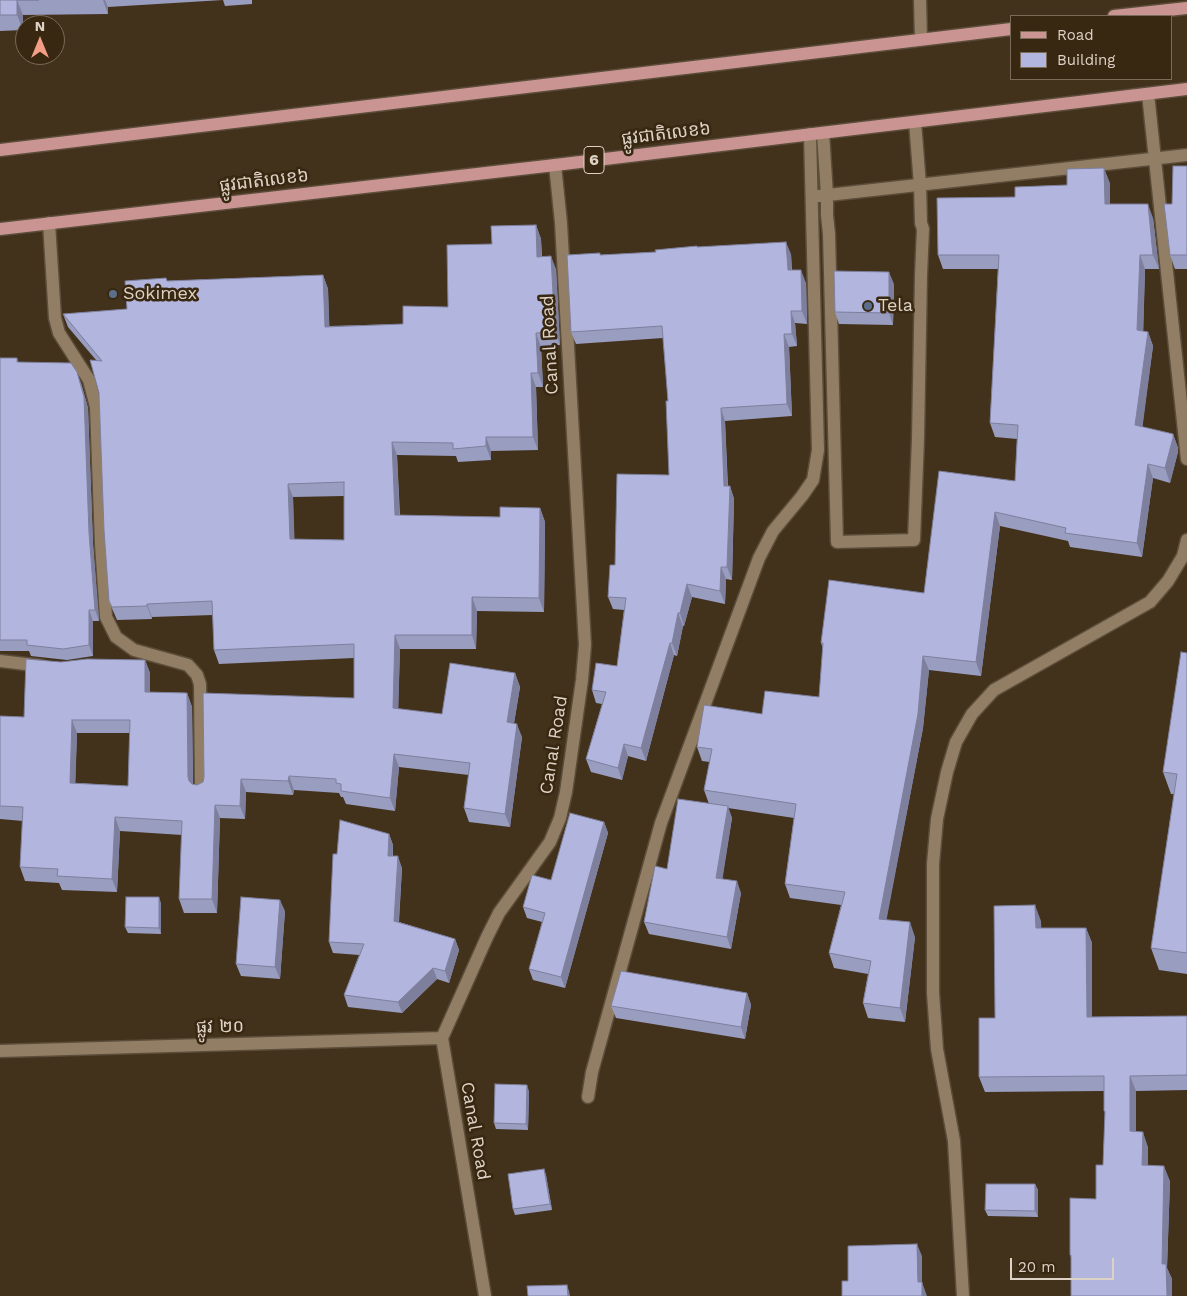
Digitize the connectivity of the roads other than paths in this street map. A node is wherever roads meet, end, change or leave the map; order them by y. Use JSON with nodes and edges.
{"nodes":[{"id":1,"x":920,"y":0,"type":"edge"},
{"id":2,"x":1187,"y":8,"type":"edge"},
{"id":3,"x":1123,"y":15,"type":"edge"},
{"id":4,"x":1010,"y":29,"type":"edge"},
{"id":5,"x":920,"y":39,"type":"junction"},
{"id":6,"x":1187,"y":89,"type":"edge"},
{"id":7,"x":1148,"y":94,"type":"junction"},
{"id":8,"x":916,"y":122,"type":"junction"},
{"id":9,"x":817,"y":133,"type":"junction"},
{"id":10,"x":0,"y":150,"type":"edge"},
{"id":11,"x":1187,"y":155,"type":"edge"},
{"id":12,"x":1155,"y":158,"type":"junction"},
{"id":13,"x":555,"y":165,"type":"junction"},
{"id":14,"x":920,"y":185,"type":"junction"},
{"id":15,"x":827,"y":195,"type":"junction"},
{"id":16,"x":812,"y":197,"type":"junction"},
{"id":17,"x":49,"y":223,"type":"junction"},
{"id":18,"x":0,"y":229,"type":"edge"},
{"id":19,"x":1187,"y":459,"type":"edge"},
{"id":20,"x":1187,"y":540,"type":"edge"},
{"id":21,"x":0,"y":661,"type":"edge"},
{"id":22,"x":58,"y":667,"type":"edge"},
{"id":23,"x":201,"y":791,"type":"edge"},
{"id":24,"x":442,"y":1038,"type":"junction"},
{"id":25,"x":0,"y":1051,"type":"edge"},
{"id":26,"x":588,"y":1097,"type":"dead end"},
{"id":27,"x":485,"y":1296,"type":"edge"},
{"id":28,"x":963,"y":1296,"type":"edge"}],
"edges":[{"from":1,"to":5,"type":"street"},
{"from":2,"to":3,"type":"main road"},
{"from":4,"to":5,"type":"main road"},
{"from":5,"to":10,"type":"main road"},
{"from":6,"to":7,"type":"main road","name":"ផ្លូវជាតិលេខ៦","number":"6"},
{"from":7,"to":8,"type":"main road","name":"ផ្លូវជាតិលេខ៦","number":"6"},
{"from":7,"to":12,"type":"street"},
{"from":8,"to":9,"type":"main road","name":"ផ្លូវជាតិលេខ៦","number":"6"},
{"from":8,"to":14,"type":"street"},
{"from":9,"to":13,"type":"main road","name":"ផ្លូវជាតិលេខ៦","number":"6"},
{"from":9,"to":15,"type":"street"},
{"from":9,"to":16,"type":"street"},
{"from":11,"to":12,"type":"street"},
{"from":12,"to":14,"type":"street"},
{"from":12,"to":19,"type":"street"},
{"from":13,"to":17,"type":"main road","name":"ផ្លូវជាតិលេខ៦","number":"6"},
{"from":13,"to":24,"type":"street","name":"Canal Road"},
{"from":14,"to":15,"type":"street"},
{"from":14,"to":15,"type":"street"},
{"from":15,"to":16,"type":"street"},
{"from":16,"to":26,"type":"street"},
{"from":17,"to":18,"type":"main road","name":"ផ្លូវជាតិលេខ៦","number":"6"},
{"from":17,"to":23,"type":"street"},
{"from":20,"to":28,"type":"street"},
{"from":21,"to":22,"type":"street"},
{"from":24,"to":25,"type":"street","name":"ផ្លូវ ២០"},
{"from":24,"to":27,"type":"street","name":"Canal Road"}]}
